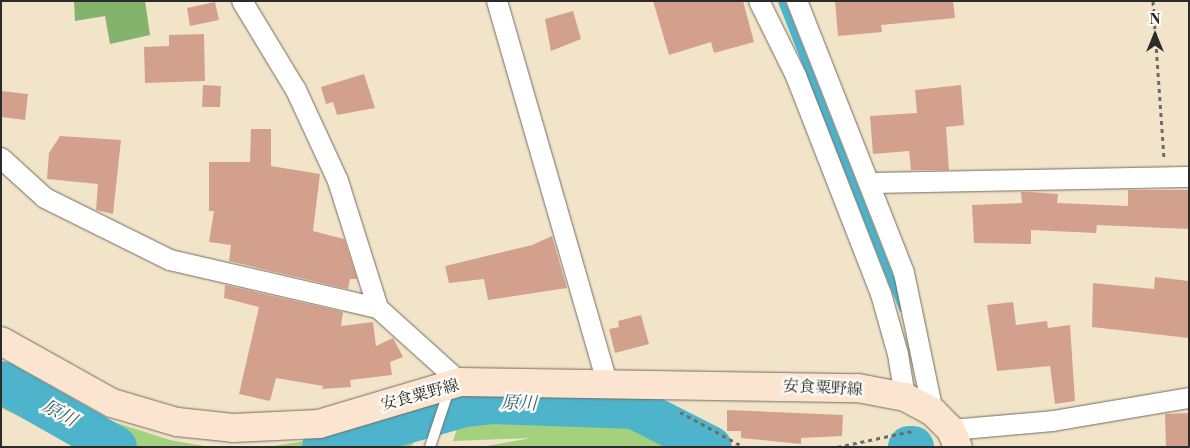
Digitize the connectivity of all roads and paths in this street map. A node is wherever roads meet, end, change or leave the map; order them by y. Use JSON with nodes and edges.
{"nodes":[{"id":1,"x":242,"y":1,"type":"edge"},
{"id":2,"x":498,"y":1,"type":"edge"},
{"id":3,"x":759,"y":1,"type":"edge"},
{"id":4,"x":797,"y":1,"type":"edge"},
{"id":5,"x":1153,"y":1,"type":"edge"},
{"id":6,"x":1,"y":158,"type":"edge"},
{"id":7,"x":1165,"y":174,"type":"junction"},
{"id":8,"x":1189,"y":177,"type":"edge"},
{"id":9,"x":870,"y":183,"type":"junction"},
{"id":10,"x":378,"y":308,"type":"junction"},
{"id":11,"x":1,"y":341,"type":"edge"},
{"id":12,"x":607,"y":383,"type":"junction"},
{"id":13,"x":453,"y":390,"type":"junction"},
{"id":14,"x":905,"y":398,"type":"junction"},
{"id":15,"x":1189,"y":398,"type":"edge"},
{"id":16,"x":671,"y":406,"type":"dead end"},
{"id":17,"x":950,"y":433,"type":"edge"},
{"id":18,"x":431,"y":445,"type":"edge"},
{"id":19,"x":744,"y":447,"type":"edge"},
{"id":20,"x":837,"y":447,"type":"edge"}],
"edges":[{"from":1,"to":10,"type":"street"},
{"from":2,"to":12,"type":"street"},
{"from":3,"to":14,"type":"street"},
{"from":4,"to":9,"type":"street"},
{"from":5,"to":7,"type":"path"},
{"from":6,"to":10,"type":"street"},
{"from":7,"to":8,"type":"street"},
{"from":7,"to":9,"type":"street"},
{"from":9,"to":17,"type":"street"},
{"from":10,"to":13,"type":"street"},
{"from":11,"to":13,"type":"main road","name":"安食粟野線"},
{"from":12,"to":13,"type":"main road","name":"安食粟野線"},
{"from":12,"to":14,"type":"main road","name":"安食粟野線"},
{"from":13,"to":18,"type":"lane"},
{"from":14,"to":17,"type":"main road","name":"安食粟野線"},
{"from":15,"to":17,"type":"street"},
{"from":16,"to":19,"type":"path"},
{"from":17,"to":20,"type":"path"}]}
